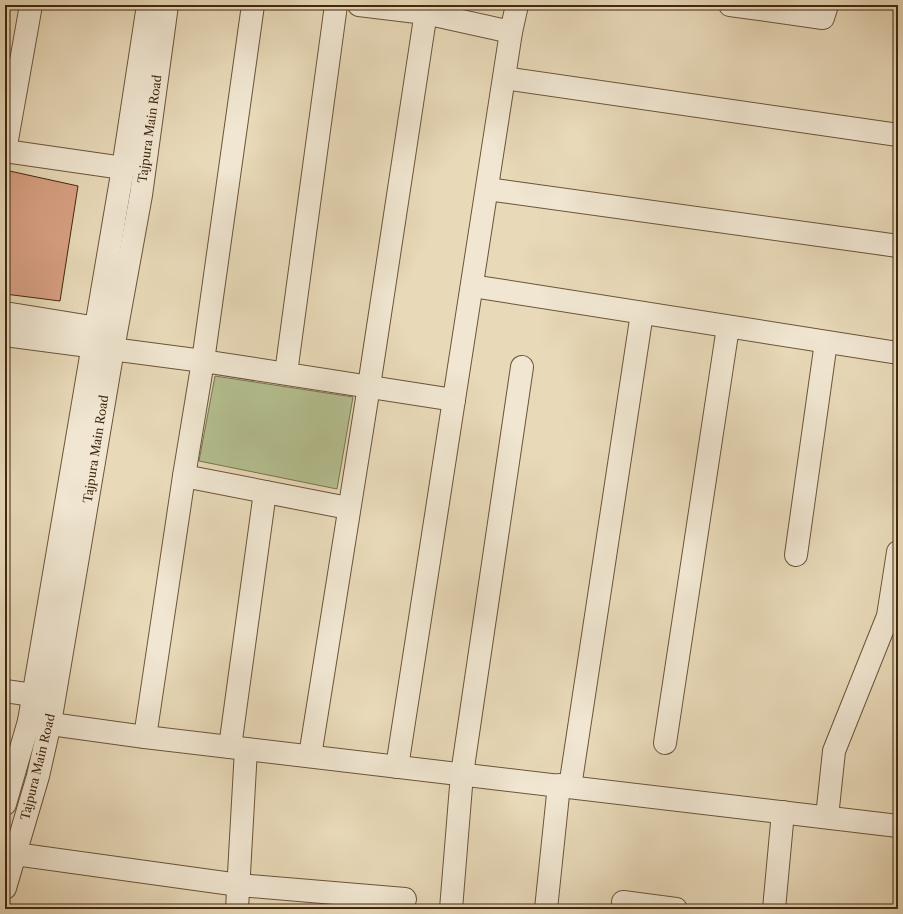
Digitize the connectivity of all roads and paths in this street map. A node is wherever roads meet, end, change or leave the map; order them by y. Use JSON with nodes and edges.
{"nodes":[{"id":1,"x":31,"y":5,"type":"edge"},
{"id":2,"x":148,"y":5,"type":"edge"},
{"id":3,"x":167,"y":5,"type":"edge"},
{"id":4,"x":253,"y":5,"type":"edge"},
{"id":5,"x":336,"y":5,"type":"edge"},
{"id":6,"x":359,"y":5,"type":"edge"},
{"id":7,"x":517,"y":5,"type":"edge"},
{"id":8,"x":730,"y":5,"type":"edge"},
{"id":9,"x":827,"y":5,"type":"edge"},
{"id":10,"x":426,"y":9,"type":"edge"},
{"id":11,"x":511,"y":32,"type":"junction"},
{"id":12,"x":504,"y":78,"type":"junction"},
{"id":13,"x":898,"y":134,"type":"edge"},
{"id":14,"x":5,"y":151,"type":"edge"},
{"id":15,"x":123,"y":168,"type":"junction"},
{"id":16,"x":487,"y":189,"type":"junction"},
{"id":17,"x":898,"y":246,"type":"edge"},
{"id":18,"x":472,"y":286,"type":"junction"},
{"id":19,"x":5,"y":313,"type":"edge"},
{"id":20,"x":642,"y":313,"type":"junction"},
{"id":21,"x":728,"y":327,"type":"junction"},
{"id":22,"x":5,"y":335,"type":"edge"},
{"id":23,"x":104,"y":338,"type":"junction"},
{"id":24,"x":826,"y":342,"type":"junction"},
{"id":25,"x":898,"y":353,"type":"edge"},
{"id":26,"x":203,"y":361,"type":"junction"},
{"id":27,"x":522,"y":367,"type":"dead end"},
{"id":28,"x":286,"y":373,"type":"junction"},
{"id":29,"x":369,"y":386,"type":"junction"},
{"id":30,"x":454,"y":400,"type":"junction"},
{"id":31,"x":184,"y":476,"type":"junction"},
{"id":32,"x":265,"y":492,"type":"junction"},
{"id":33,"x":348,"y":508,"type":"junction"},
{"id":34,"x":898,"y":552,"type":"edge"},
{"id":35,"x":796,"y":555,"type":"dead end"},
{"id":36,"x":5,"y":691,"type":"edge"},
{"id":37,"x":44,"y":696,"type":"junction"},
{"id":38,"x":39,"y":722,"type":"junction"},
{"id":39,"x":145,"y":737,"type":"junction"},
{"id":40,"x":665,"y":743,"type":"dead end"},
{"id":41,"x":238,"y":748,"type":"junction"},
{"id":42,"x":310,"y":756,"type":"junction"},
{"id":43,"x":398,"y":767,"type":"junction"},
{"id":44,"x":462,"y":774,"type":"junction"},
{"id":45,"x":564,"y":786,"type":"junction"},
{"id":46,"x":5,"y":804,"type":"edge"},
{"id":47,"x":783,"y":812,"type":"junction"},
{"id":48,"x":827,"y":817,"type":"junction"},
{"id":49,"x":898,"y":826,"type":"edge"},
{"id":50,"x":15,"y":854,"type":"junction"},
{"id":51,"x":239,"y":885,"type":"junction"},
{"id":52,"x":5,"y":888,"type":"edge"},
{"id":53,"x":405,"y":899,"type":"dead end"},
{"id":54,"x":623,"y":902,"type":"dead end"},
{"id":55,"x":237,"y":909,"type":"edge"},
{"id":56,"x":451,"y":909,"type":"edge"},
{"id":57,"x":546,"y":909,"type":"edge"},
{"id":58,"x":676,"y":909,"type":"edge"},
{"id":59,"x":774,"y":909,"type":"edge"}],
"edges":[{"from":1,"to":14,"type":"street"},
{"from":2,"to":15,"type":"street","name":"Tajpura Main Road"},
{"from":3,"to":23,"type":"street","name":"Tajpura Main Road"},
{"from":4,"to":26,"type":"street"},
{"from":5,"to":28,"type":"street"},
{"from":6,"to":10,"type":"street"},
{"from":7,"to":11,"type":"street"},
{"from":8,"to":9,"type":"street"},
{"from":10,"to":11,"type":"street"},
{"from":10,"to":29,"type":"street"},
{"from":11,"to":12,"type":"street"},
{"from":12,"to":13,"type":"street"},
{"from":12,"to":16,"type":"street"},
{"from":14,"to":15,"type":"street"},
{"from":15,"to":23,"type":"street","name":"Tajpura Main Road"},
{"from":16,"to":17,"type":"street"},
{"from":16,"to":18,"type":"street"},
{"from":18,"to":20,"type":"street"},
{"from":18,"to":30,"type":"street"},
{"from":19,"to":23,"type":"street"},
{"from":20,"to":21,"type":"street"},
{"from":20,"to":45,"type":"street"},
{"from":21,"to":24,"type":"street"},
{"from":21,"to":40,"type":"street"},
{"from":22,"to":23,"type":"street"},
{"from":23,"to":26,"type":"street"},
{"from":23,"to":37,"type":"street","name":"Tajpura Main Road"},
{"from":24,"to":25,"type":"street"},
{"from":24,"to":35,"type":"street"},
{"from":26,"to":28,"type":"street"},
{"from":26,"to":31,"type":"street"},
{"from":27,"to":44,"type":"street"},
{"from":28,"to":29,"type":"street"},
{"from":29,"to":30,"type":"street"},
{"from":29,"to":33,"type":"street"},
{"from":30,"to":43,"type":"street"},
{"from":31,"to":32,"type":"street"},
{"from":31,"to":39,"type":"street"},
{"from":32,"to":33,"type":"street"},
{"from":32,"to":41,"type":"street"},
{"from":33,"to":42,"type":"street"},
{"from":34,"to":48,"type":"street"},
{"from":36,"to":37,"type":"street"},
{"from":37,"to":38,"type":"street","name":"Tajpura Main Road"},
{"from":38,"to":39,"type":"street"},
{"from":38,"to":46,"type":"street","name":"Tajpura Main Road"},
{"from":38,"to":50,"type":"street","name":"Tajpura Main Road"},
{"from":39,"to":41,"type":"street"},
{"from":41,"to":42,"type":"street"},
{"from":41,"to":51,"type":"street"},
{"from":42,"to":43,"type":"street"},
{"from":43,"to":44,"type":"street"},
{"from":44,"to":45,"type":"street"},
{"from":44,"to":56,"type":"street"},
{"from":45,"to":47,"type":"street"},
{"from":45,"to":57,"type":"street"},
{"from":47,"to":48,"type":"street"},
{"from":47,"to":59,"type":"street"},
{"from":48,"to":49,"type":"street"},
{"from":50,"to":51,"type":"street"},
{"from":50,"to":52,"type":"street","name":"Tajpura Main Road"},
{"from":51,"to":53,"type":"street"},
{"from":51,"to":55,"type":"street"},
{"from":54,"to":58,"type":"street"}]}
